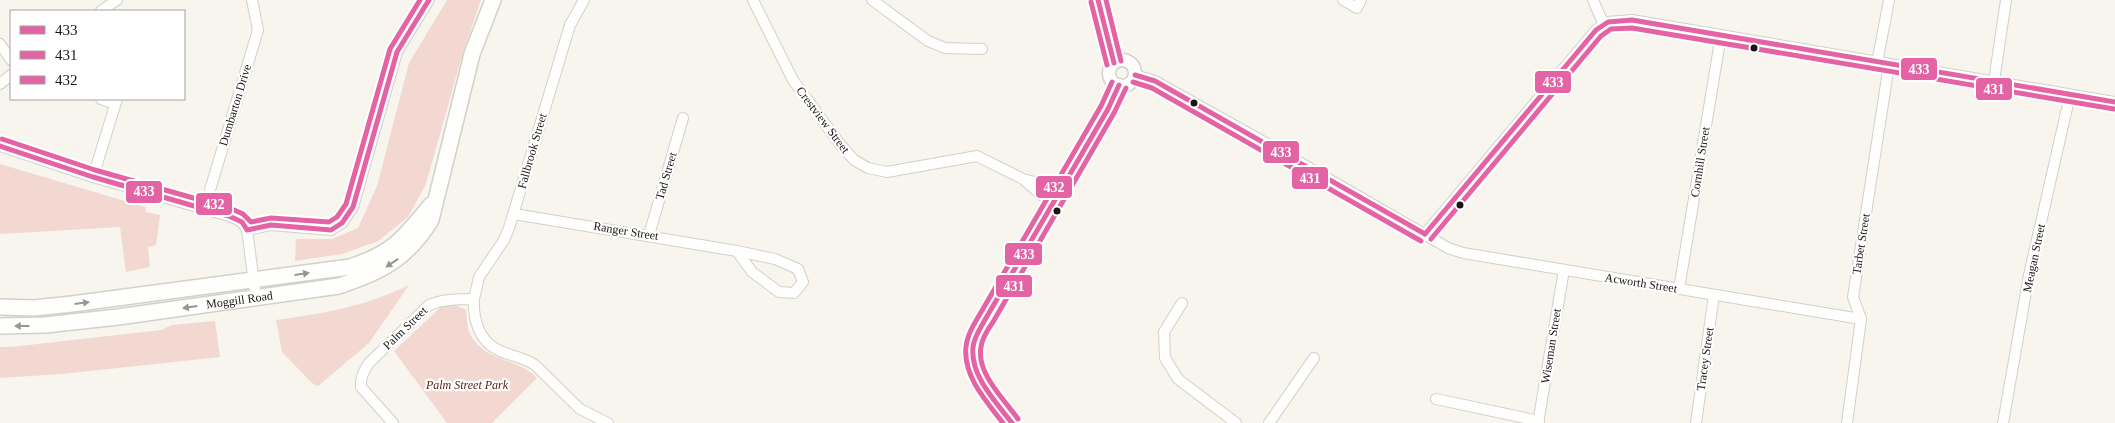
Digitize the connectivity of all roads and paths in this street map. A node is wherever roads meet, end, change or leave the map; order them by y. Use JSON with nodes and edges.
{"nodes":[{"id":1,"x":252,"y":0,"type":"edge"},
{"id":2,"x":429,"y":0,"type":"edge"},
{"id":3,"x":493,"y":0,"type":"edge"},
{"id":4,"x":584,"y":0,"type":"edge"},
{"id":5,"x":753,"y":0,"type":"edge"},
{"id":6,"x":872,"y":0,"type":"edge"},
{"id":7,"x":1098,"y":0,"type":"edge"},
{"id":8,"x":1343,"y":0,"type":"edge"},
{"id":9,"x":1361,"y":0,"type":"edge"},
{"id":10,"x":1593,"y":0,"type":"edge"},
{"id":11,"x":1889,"y":0,"type":"edge"},
{"id":12,"x":2006,"y":0,"type":"edge"},
{"id":13,"x":114,"y":4,"type":"edge"},
{"id":14,"x":103,"y":10,"type":"edge"},
{"id":15,"x":1603,"y":24,"type":"junction"},
{"id":16,"x":1721,"y":35,"type":"junction"},
{"id":17,"x":0,"y":44,"type":"edge"},
{"id":18,"x":982,"y":49,"type":"dead end"},
{"id":19,"x":10,"y":59,"type":"edge"},
{"id":20,"x":1114,"y":63,"type":"junction"},
{"id":21,"x":1878,"y":63,"type":"junction"},
{"id":22,"x":1889,"y":65,"type":"junction"},
{"id":23,"x":1135,"y":75,"type":"junction"},
{"id":24,"x":10,"y":76,"type":"edge"},
{"id":25,"x":1994,"y":82,"type":"junction"},
{"id":26,"x":0,"y":84,"type":"edge"},
{"id":27,"x":1119,"y":85,"type":"junction"},
{"id":28,"x":2070,"y":95,"type":"junction"},
{"id":29,"x":116,"y":101,"type":"edge"},
{"id":30,"x":2115,"y":102,"type":"edge"},
{"id":31,"x":683,"y":118,"type":"dead end"},
{"id":32,"x":0,"y":146,"type":"edge"},
{"id":33,"x":93,"y":177,"type":"junction"},
{"id":34,"x":1023,"y":179,"type":"junction"},
{"id":35,"x":1061,"y":189,"type":"junction"},
{"id":36,"x":438,"y":196,"type":"junction"},
{"id":37,"x":1052,"y":204,"type":"junction"},
{"id":38,"x":204,"y":210,"type":"junction"},
{"id":39,"x":514,"y":214,"type":"junction"},
{"id":40,"x":247,"y":230,"type":"junction"},
{"id":41,"x":1425,"y":234,"type":"junction"},
{"id":42,"x":649,"y":235,"type":"junction"},
{"id":43,"x":737,"y":251,"type":"junction"},
{"id":44,"x":1564,"y":270,"type":"junction"},
{"id":45,"x":254,"y":281,"type":"junction"},
{"id":46,"x":1679,"y":289,"type":"junction"},
{"id":47,"x":1714,"y":295,"type":"junction"},
{"id":48,"x":256,"y":298,"type":"junction"},
{"id":49,"x":474,"y":299,"type":"junction"},
{"id":50,"x":1182,"y":303,"type":"dead end"},
{"id":51,"x":0,"y":307,"type":"edge"},
{"id":52,"x":1861,"y":319,"type":"junction"},
{"id":53,"x":0,"y":326,"type":"edge"},
{"id":54,"x":1314,"y":358,"type":"dead end"},
{"id":55,"x":1436,"y":398,"type":"dead end"},
{"id":56,"x":1538,"y":422,"type":"edge"},
{"id":57,"x":393,"y":423,"type":"edge"},
{"id":58,"x":608,"y":423,"type":"edge"},
{"id":59,"x":1012,"y":423,"type":"edge"},
{"id":60,"x":1236,"y":423,"type":"edge"},
{"id":61,"x":1269,"y":423,"type":"edge"},
{"id":62,"x":1696,"y":423,"type":"edge"},
{"id":63,"x":1847,"y":423,"type":"edge"},
{"id":64,"x":2003,"y":423,"type":"edge"}],
"edges":[{"from":1,"to":38,"type":"street","name":"Dumbarton Drive"},
{"from":2,"to":40,"type":"street"},
{"from":3,"to":36,"type":"main road","name":"Moggill Road"},
{"from":4,"to":39,"type":"street","name":"Fallbrook Street"},
{"from":5,"to":34,"type":"street","name":"Crestview Street"},
{"from":6,"to":18,"type":"street"},
{"from":7,"to":20,"type":"street"},
{"from":8,"to":9,"type":"street"},
{"from":10,"to":15,"type":"street"},
{"from":11,"to":21,"type":"street"},
{"from":12,"to":25,"type":"street"},
{"from":13,"to":14,"type":"street"},
{"from":15,"to":16,"type":"street"},
{"from":15,"to":41,"type":"street"},
{"from":16,"to":21,"type":"street"},
{"from":16,"to":46,"type":"street","name":"Cornhill Street"},
{"from":17,"to":19,"type":"street"},
{"from":20,"to":23,"type":"street"},
{"from":20,"to":27,"type":"street"},
{"from":21,"to":22,"type":"street"},
{"from":22,"to":25,"type":"street"},
{"from":22,"to":52,"type":"street","name":"Tarbet Street"},
{"from":23,"to":27,"type":"street"},
{"from":23,"to":41,"type":"street","name":"Acworth Street"},
{"from":24,"to":26,"type":"street"},
{"from":25,"to":28,"type":"street"},
{"from":27,"to":35,"type":"street"},
{"from":28,"to":30,"type":"street"},
{"from":28,"to":64,"type":"street","name":"Meagan Street"},
{"from":29,"to":33,"type":"street"},
{"from":31,"to":42,"type":"street","name":"Tad Street"},
{"from":32,"to":33,"type":"street"},
{"from":33,"to":38,"type":"street"},
{"from":34,"to":35,"type":"street","name":"Crestview Street"},
{"from":34,"to":37,"type":"street","name":"Crestview Street"},
{"from":35,"to":37,"type":"street"},
{"from":45,"to":36,"type":"main road","name":"Moggill Road","one_way":true},
{"from":36,"to":48,"type":"main road","name":"Moggill Road","one_way":true},
{"from":37,"to":59,"type":"street"},
{"from":38,"to":40,"type":"street"},
{"from":39,"to":42,"type":"street","name":"Ranger Street"},
{"from":39,"to":49,"type":"street","name":"Fallbrook Street"},
{"from":40,"to":45,"type":"street"},
{"from":41,"to":44,"type":"street","name":"Acworth Street"},
{"from":42,"to":43,"type":"street","name":"Ranger Street"},
{"from":43,"to":43,"type":"street","name":"Ranger Street"},
{"from":44,"to":46,"type":"street","name":"Acworth Street"},
{"from":44,"to":56,"type":"street","name":"Wiseman Street"},
{"from":45,"to":48,"type":"street"},
{"from":51,"to":45,"type":"main road","name":"Moggill Road","one_way":true},
{"from":46,"to":47,"type":"street","name":"Acworth Street"},
{"from":47,"to":52,"type":"street","name":"Acworth Street"},
{"from":47,"to":62,"type":"street","name":"Tracey Street"},
{"from":48,"to":53,"type":"main road","name":"Moggill Road","one_way":true},
{"from":49,"to":57,"type":"street","name":"Palm Street"},
{"from":49,"to":58,"type":"street"},
{"from":50,"to":60,"type":"street"},
{"from":52,"to":63,"type":"street","name":"Tarbet Street"},
{"from":54,"to":61,"type":"street"},
{"from":55,"to":56,"type":"street"}]}
